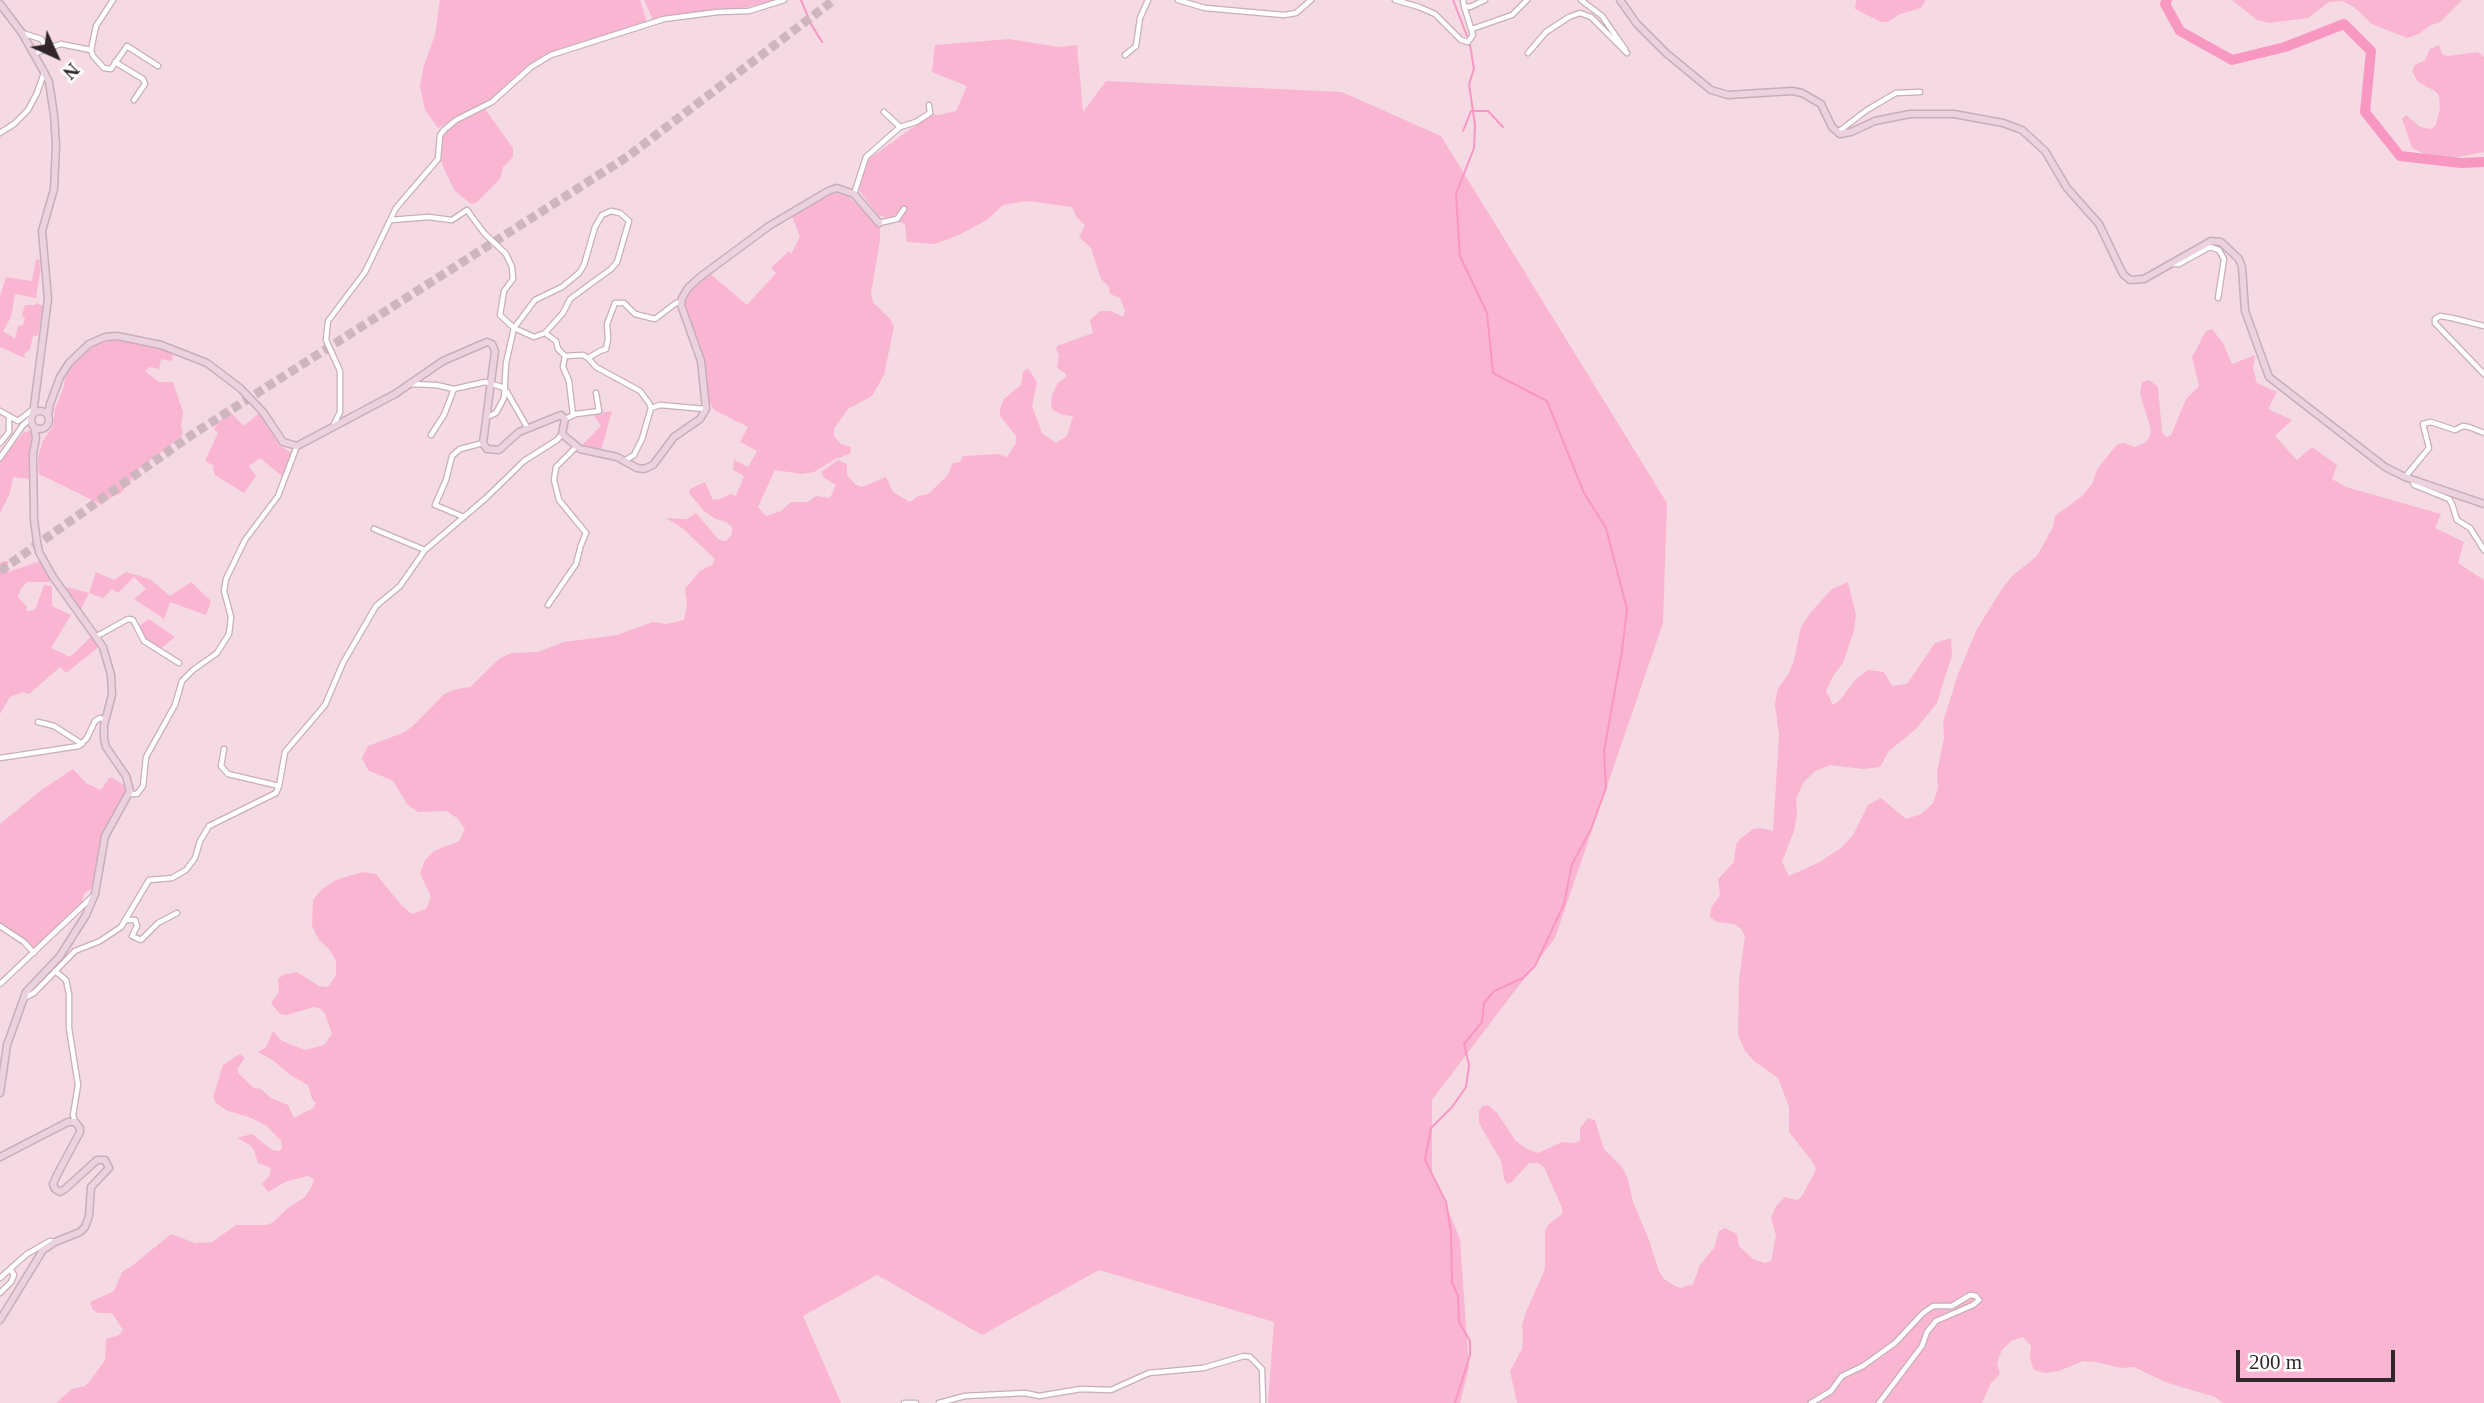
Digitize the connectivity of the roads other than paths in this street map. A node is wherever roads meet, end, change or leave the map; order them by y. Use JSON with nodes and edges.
{"nodes":[{"id":1,"x":113,"y":0,"type":"edge"},
{"id":2,"x":784,"y":0,"type":"edge"},
{"id":3,"x":1148,"y":0,"type":"edge"},
{"id":4,"x":1178,"y":0,"type":"edge"},
{"id":5,"x":1199,"y":0,"type":"edge"},
{"id":6,"x":1311,"y":0,"type":"edge"},
{"id":7,"x":1395,"y":0,"type":"edge"},
{"id":8,"x":1485,"y":0,"type":"edge"},
{"id":9,"x":1527,"y":0,"type":"edge"},
{"id":10,"x":1581,"y":0,"type":"edge"},
{"id":11,"x":1620,"y":0,"type":"edge"},
{"id":12,"x":1464,"y":3,"type":"edge"},
{"id":13,"x":0,"y":4,"type":"edge"},
{"id":14,"x":1195,"y":6,"type":"junction"},
{"id":15,"x":1472,"y":29,"type":"junction"},
{"id":16,"x":22,"y":33,"type":"junction"},
{"id":17,"x":48,"y":48,"type":"junction"},
{"id":18,"x":91,"y":50,"type":"junction"},
{"id":19,"x":1528,"y":53,"type":"dead end"},
{"id":20,"x":34,"y":54,"type":"junction"},
{"id":21,"x":1125,"y":55,"type":"dead end"},
{"id":22,"x":116,"y":62,"type":"junction"},
{"id":23,"x":158,"y":66,"type":"dead end"},
{"id":24,"x":44,"y":72,"type":"junction"},
{"id":25,"x":1920,"y":92,"type":"dead end"},
{"id":26,"x":134,"y":100,"type":"dead end"},
{"id":27,"x":929,"y":105,"type":"dead end"},
{"id":28,"x":884,"y":111,"type":"dead end"},
{"id":29,"x":900,"y":127,"type":"junction"},
{"id":30,"x":0,"y":133,"type":"edge"},
{"id":31,"x":1837,"y":133,"type":"junction"},
{"id":32,"x":854,"y":194,"type":"junction"},
{"id":33,"x":904,"y":209,"type":"dead end"},
{"id":34,"x":390,"y":220,"type":"junction"},
{"id":35,"x":879,"y":223,"type":"joint"},
{"id":36,"x":2167,"y":265,"type":"junction"},
{"id":37,"x":2218,"y":298,"type":"dead end"},
{"id":38,"x":681,"y":302,"type":"junction"},
{"id":39,"x":2484,"y":326,"type":"edge"},
{"id":40,"x":514,"y":328,"type":"junction"},
{"id":41,"x":545,"y":333,"type":"junction"},
{"id":42,"x":565,"y":356,"type":"junction"},
{"id":43,"x":588,"y":358,"type":"junction"},
{"id":44,"x":2484,"y":374,"type":"edge"},
{"id":45,"x":491,"y":383,"type":"junction"},
{"id":46,"x":410,"y":384,"type":"junction"},
{"id":47,"x":505,"y":388,"type":"junction"},
{"id":48,"x":454,"y":389,"type":"junction"},
{"id":49,"x":596,"y":393,"type":"dead end"},
{"id":50,"x":651,"y":408,"type":"junction"},
{"id":51,"x":706,"y":409,"type":"junction"},
{"id":52,"x":0,"y":411,"type":"edge"},
{"id":53,"x":573,"y":415,"type":"junction"},
{"id":54,"x":8,"y":416,"type":"junction"},
{"id":55,"x":37,"y":416,"type":"junction"},
{"id":56,"x":487,"y":417,"type":"junction"},
{"id":57,"x":565,"y":419,"type":"junction"},
{"id":58,"x":334,"y":424,"type":"junction"},
{"id":59,"x":527,"y":427,"type":"junction"},
{"id":60,"x":45,"y":428,"type":"junction"},
{"id":61,"x":2484,"y":433,"type":"edge"},
{"id":62,"x":562,"y":434,"type":"junction"},
{"id":63,"x":431,"y":435,"type":"dead end"},
{"id":64,"x":0,"y":443,"type":"edge"},
{"id":65,"x":483,"y":443,"type":"junction"},
{"id":66,"x":36,"y":444,"type":"junction"},
{"id":67,"x":297,"y":446,"type":"junction"},
{"id":68,"x":576,"y":447,"type":"junction"},
{"id":69,"x":0,"y":458,"type":"edge"},
{"id":70,"x":624,"y":461,"type":"junction"},
{"id":71,"x":2405,"y":477,"type":"junction"},
{"id":72,"x":2413,"y":480,"type":"junction"},
{"id":73,"x":2484,"y":504,"type":"edge"},
{"id":74,"x":464,"y":517,"type":"junction"},
{"id":75,"x":374,"y":529,"type":"dead end"},
{"id":76,"x":425,"y":550,"type":"junction"},
{"id":77,"x":2484,"y":550,"type":"edge"},
{"id":78,"x":548,"y":605,"type":"dead end"},
{"id":79,"x":97,"y":636,"type":"junction"},
{"id":80,"x":179,"y":663,"type":"dead end"},
{"id":81,"x":105,"y":720,"type":"junction"},
{"id":82,"x":38,"y":722,"type":"dead end"},
{"id":83,"x":82,"y":744,"type":"junction"},
{"id":84,"x":224,"y":749,"type":"dead end"},
{"id":85,"x":0,"y":758,"type":"edge"},
{"id":86,"x":279,"y":786,"type":"junction"},
{"id":87,"x":129,"y":794,"type":"junction"},
{"id":88,"x":95,"y":894,"type":"junction"},
{"id":89,"x":177,"y":913,"type":"dead end"},
{"id":90,"x":126,"y":920,"type":"junction"},
{"id":91,"x":0,"y":926,"type":"edge"},
{"id":92,"x":34,"y":953,"type":"junction"},
{"id":93,"x":55,"y":971,"type":"junction"},
{"id":94,"x":0,"y":984,"type":"edge"},
{"id":95,"x":24,"y":998,"type":"junction"},
{"id":96,"x":0,"y":1093,"type":"edge"},
{"id":97,"x":75,"y":1122,"type":"junction"},
{"id":98,"x":0,"y":1157,"type":"edge"},
{"id":99,"x":55,"y":1242,"type":"junction"},
{"id":100,"x":11,"y":1270,"type":"junction"},
{"id":101,"x":0,"y":1278,"type":"edge"},
{"id":102,"x":0,"y":1293,"type":"edge"},
{"id":103,"x":0,"y":1320,"type":"edge"},
{"id":104,"x":904,"y":1403,"type":"edge"},
{"id":105,"x":916,"y":1403,"type":"edge"},
{"id":106,"x":939,"y":1403,"type":"edge"},
{"id":107,"x":1263,"y":1403,"type":"edge"},
{"id":108,"x":1811,"y":1403,"type":"edge"},
{"id":109,"x":1879,"y":1403,"type":"edge"}],
"edges":[{"from":1,"to":18,"type":"street"},
{"from":2,"to":34,"type":"street"},
{"from":3,"to":21,"type":"street"},
{"from":4,"to":14,"type":"street"},
{"from":5,"to":14,"type":"street"},
{"from":6,"to":14,"type":"street"},
{"from":7,"to":15,"type":"street"},
{"from":8,"to":12,"type":"street"},
{"from":9,"to":15,"type":"street"},
{"from":10,"to":19,"type":"street"},
{"from":11,"to":31,"type":"street"},
{"from":12,"to":15,"type":"street"},
{"from":13,"to":16,"type":"street"},
{"from":16,"to":17,"type":"street"},
{"from":16,"to":20,"type":"street"},
{"from":17,"to":18,"type":"street"},
{"from":17,"to":20,"type":"street"},
{"from":18,"to":22,"type":"street"},
{"from":20,"to":24,"type":"street"},
{"from":22,"to":23,"type":"street"},
{"from":22,"to":26,"type":"street"},
{"from":24,"to":30,"type":"street"},
{"from":24,"to":55,"type":"street"},
{"from":25,"to":31,"type":"street"},
{"from":27,"to":29,"type":"street"},
{"from":28,"to":29,"type":"street"},
{"from":29,"to":32,"type":"street"},
{"from":31,"to":36,"type":"street"},
{"from":32,"to":35,"type":"street"},
{"from":32,"to":38,"type":"street"},
{"from":33,"to":35,"type":"street"},
{"from":34,"to":40,"type":"street"},
{"from":34,"to":58,"type":"street"},
{"from":36,"to":37,"type":"street"},
{"from":36,"to":71,"type":"street"},
{"from":38,"to":43,"type":"street"},
{"from":38,"to":51,"type":"street"},
{"from":39,"to":44,"type":"street"},
{"from":40,"to":41,"type":"street"},
{"from":40,"to":41,"type":"street"},
{"from":40,"to":47,"type":"street"},
{"from":41,"to":42,"type":"street"},
{"from":42,"to":43,"type":"street"},
{"from":42,"to":53,"type":"street"},
{"from":43,"to":50,"type":"street"},
{"from":45,"to":46,"type":"street"},
{"from":45,"to":47,"type":"street"},
{"from":45,"to":48,"type":"street"},
{"from":45,"to":56,"type":"street"},
{"from":46,"to":48,"type":"street"},
{"from":46,"to":58,"type":"street"},
{"from":47,"to":56,"type":"street"},
{"from":47,"to":59,"type":"street"},
{"from":48,"to":63,"type":"street"},
{"from":49,"to":53,"type":"street"},
{"from":50,"to":51,"type":"street"},
{"from":50,"to":70,"type":"street"},
{"from":51,"to":70,"type":"street"},
{"from":52,"to":54,"type":"street"},
{"from":53,"to":57,"type":"street"},
{"from":54,"to":55,"type":"street"},
{"from":54,"to":64,"type":"street"},
{"from":55,"to":60,"type":"street"},
{"from":55,"to":60,"type":"street"},
{"from":55,"to":66,"type":"street"},
{"from":55,"to":67,"type":"street"},
{"from":55,"to":69,"type":"street"},
{"from":56,"to":65,"type":"street"},
{"from":57,"to":59,"type":"street"},
{"from":57,"to":62,"type":"street"},
{"from":58,"to":67,"type":"street"},
{"from":59,"to":65,"type":"street"},
{"from":60,"to":66,"type":"street"},
{"from":61,"to":71,"type":"street"},
{"from":62,"to":68,"type":"street"},
{"from":62,"to":74,"type":"street"},
{"from":65,"to":74,"type":"street"},
{"from":66,"to":79,"type":"street"},
{"from":67,"to":87,"type":"street"},
{"from":68,"to":70,"type":"street"},
{"from":68,"to":78,"type":"street"},
{"from":71,"to":72,"type":"street"},
{"from":72,"to":73,"type":"street"},
{"from":72,"to":77,"type":"street"},
{"from":74,"to":76,"type":"street"},
{"from":75,"to":76,"type":"street"},
{"from":76,"to":86,"type":"street"},
{"from":79,"to":80,"type":"street"},
{"from":79,"to":81,"type":"street"},
{"from":81,"to":83,"type":"street"},
{"from":81,"to":87,"type":"street"},
{"from":82,"to":83,"type":"street"},
{"from":83,"to":85,"type":"street"},
{"from":84,"to":86,"type":"street"},
{"from":86,"to":90,"type":"street"},
{"from":87,"to":88,"type":"street"},
{"from":88,"to":92,"type":"street"},
{"from":88,"to":95,"type":"street"},
{"from":89,"to":90,"type":"street"},
{"from":90,"to":93,"type":"street"},
{"from":91,"to":92,"type":"street"},
{"from":92,"to":94,"type":"street"},
{"from":93,"to":95,"type":"street"},
{"from":93,"to":97,"type":"street"},
{"from":95,"to":96,"type":"street"},
{"from":97,"to":98,"type":"street"},
{"from":97,"to":99,"type":"street"},
{"from":99,"to":100,"type":"street"},
{"from":99,"to":103,"type":"street"},
{"from":100,"to":101,"type":"street"},
{"from":100,"to":102,"type":"street"},
{"from":104,"to":105,"type":"street"},
{"from":106,"to":107,"type":"street"},
{"from":108,"to":109,"type":"street"}]}
